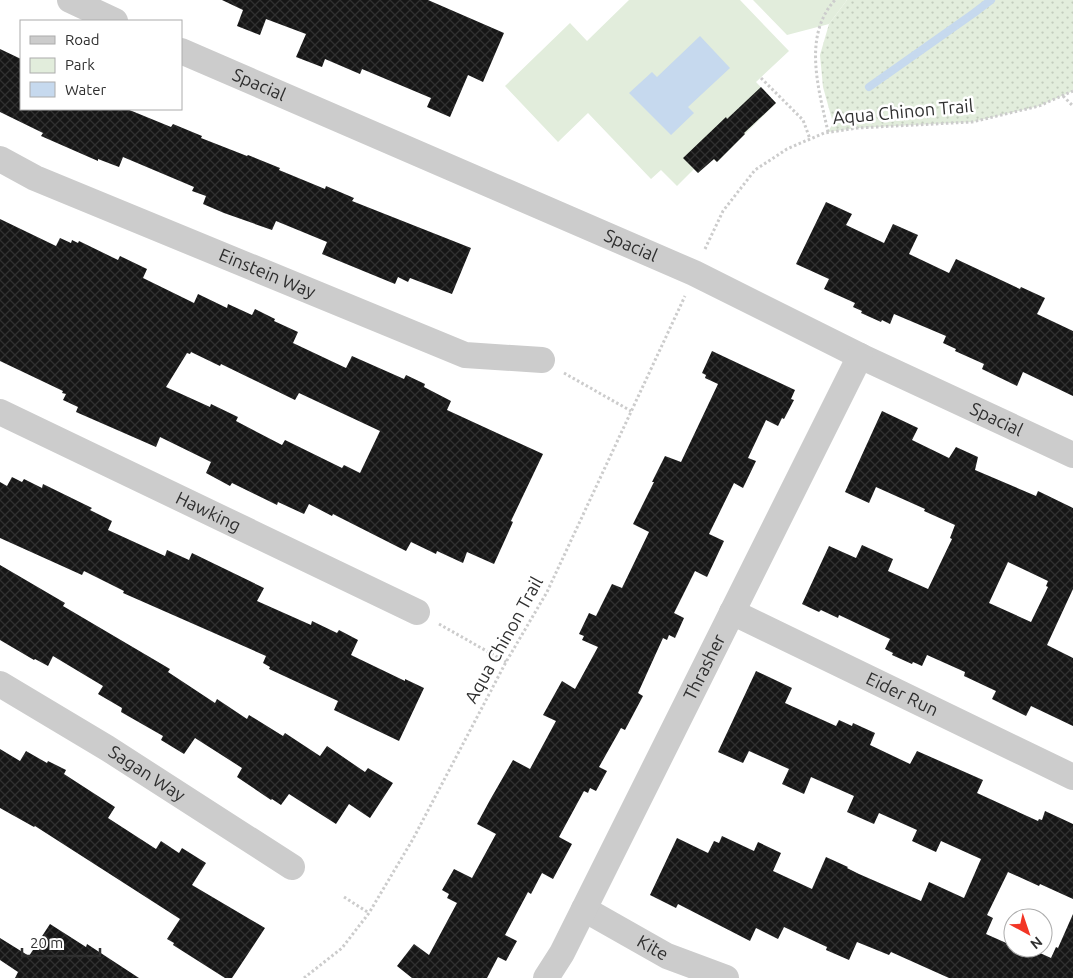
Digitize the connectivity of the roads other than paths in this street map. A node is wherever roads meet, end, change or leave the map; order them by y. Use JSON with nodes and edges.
{"nodes":[{"id":1,"x":70,"y":0,"type":"edge"},
{"id":2,"x":113,"y":20,"type":"edge"},
{"id":3,"x":182,"y":51,"type":"edge"},
{"id":4,"x":0,"y":159,"type":"edge"},
{"id":5,"x":860,"y":356,"type":"junction"},
{"id":6,"x":542,"y":360,"type":"road end"},
{"id":7,"x":0,"y":412,"type":"edge"},
{"id":8,"x":1073,"y":455,"type":"edge"},
{"id":9,"x":418,"y":612,"type":"road end"},
{"id":10,"x":732,"y":612,"type":"junction"},
{"id":11,"x":0,"y":684,"type":"edge"},
{"id":12,"x":1073,"y":777,"type":"edge"},
{"id":13,"x":292,"y":867,"type":"dead end"},
{"id":14,"x":584,"y":909,"type":"junction"},
{"id":15,"x":546,"y":978,"type":"edge"},
{"id":16,"x":726,"y":978,"type":"edge"}],
"edges":[{"from":1,"to":2,"type":"street"},
{"from":3,"to":5,"type":"street","name":"Spacial"},
{"from":4,"to":6,"type":"street","name":"Einstein Way"},
{"from":5,"to":8,"type":"street","name":"Spacial"},
{"from":5,"to":10,"type":"street","name":"Thrasher"},
{"from":7,"to":9,"type":"street","name":"Hawking"},
{"from":10,"to":12,"type":"street","name":"Eider Run"},
{"from":10,"to":14,"type":"street","name":"Thrasher"},
{"from":11,"to":13,"type":"street","name":"Sagan Way"},
{"from":14,"to":15,"type":"street","name":"Thrasher"},
{"from":14,"to":16,"type":"street","name":"Kite"}]}
